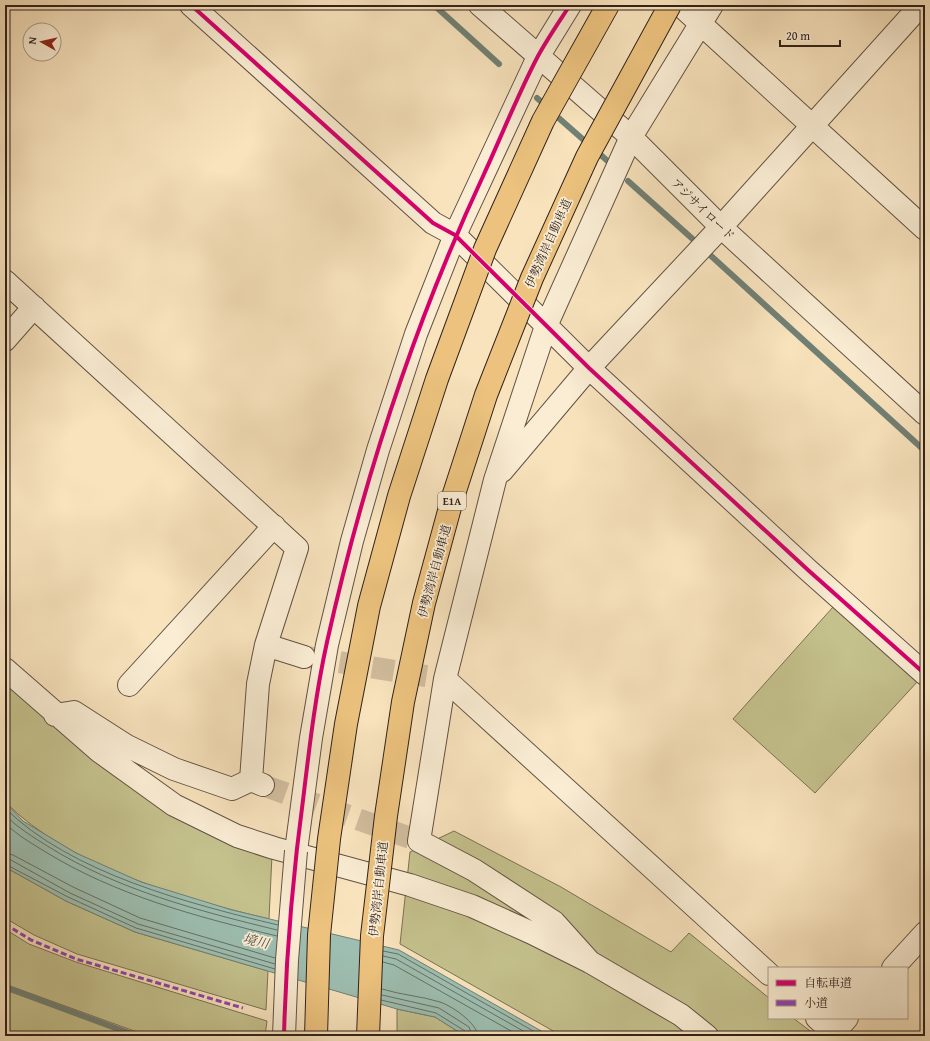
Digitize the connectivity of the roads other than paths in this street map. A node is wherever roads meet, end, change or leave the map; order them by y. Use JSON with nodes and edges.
{"nodes":[{"id":1,"x":192,"y":5,"type":"edge"},
{"id":2,"x":480,"y":5,"type":"edge"},
{"id":3,"x":570,"y":5,"type":"edge"},
{"id":4,"x":608,"y":5,"type":"edge"},
{"id":5,"x":670,"y":5,"type":"edge"},
{"id":6,"x":680,"y":5,"type":"edge"},
{"id":7,"x":712,"y":5,"type":"edge"},
{"id":8,"x":921,"y":5,"type":"edge"},
{"id":9,"x":701,"y":24,"type":"junction"},
{"id":10,"x":538,"y":56,"type":"junction"},
{"id":11,"x":811,"y":127,"type":"junction"},
{"id":12,"x":631,"y":137,"type":"junction"},
{"id":13,"x":720,"y":227,"type":"junction"},
{"id":14,"x":925,"y":229,"type":"edge"},
{"id":15,"x":456,"y":235,"type":"junction"},
{"id":16,"x":5,"y":281,"type":"edge"},
{"id":17,"x":34,"y":307,"type":"junction"},
{"id":18,"x":546,"y":326,"type":"junction"},
{"id":19,"x":5,"y":340,"type":"edge"},
{"id":20,"x":590,"y":368,"type":"junction"},
{"id":21,"x":925,"y":414,"type":"edge"},
{"id":22,"x":495,"y":480,"type":"junction"},
{"id":23,"x":274,"y":526,"type":"junction"},
{"id":24,"x":266,"y":645,"type":"junction"},
{"id":25,"x":304,"y":657,"type":"tunnel mouth"},
{"id":26,"x":5,"y":669,"type":"edge"},
{"id":27,"x":925,"y":674,"type":"edge"},
{"id":28,"x":445,"y":680,"type":"junction"},
{"id":29,"x":129,"y":685,"type":"dead end"},
{"id":30,"x":55,"y":715,"type":"junction"},
{"id":31,"x":925,"y":933,"type":"edge"},
{"id":32,"x":590,"y":962,"type":"junction"},
{"id":33,"x":894,"y":967,"type":"edge"},
{"id":34,"x":768,"y":973,"type":"edge"},
{"id":35,"x":819,"y":1019,"type":"edge"},
{"id":36,"x":839,"y":1029,"type":"edge"},
{"id":37,"x":284,"y":1036,"type":"edge"},
{"id":38,"x":316,"y":1036,"type":"edge"},
{"id":39,"x":368,"y":1036,"type":"edge"},
{"id":40,"x":707,"y":1036,"type":"edge"}],
"edges":[{"from":1,"to":15,"type":"street"},
{"from":2,"to":10,"type":"street","name":"アジサイロード"},
{"from":3,"to":10,"type":"street"},
{"from":4,"to":38,"type":"highway","bridge":true},
{"from":5,"to":39,"type":"highway","name":"伊勢湾岸自動車道","number":"E1A","bridge":true},
{"from":6,"to":9,"type":"street"},
{"from":7,"to":9,"type":"street"},
{"from":8,"to":11,"type":"street"},
{"from":9,"to":11,"type":"street"},
{"from":9,"to":12,"type":"street"},
{"from":10,"to":12,"type":"street","name":"アジサイロード"},
{"from":10,"to":15,"type":"street"},
{"from":11,"to":13,"type":"street"},
{"from":11,"to":14,"type":"street"},
{"from":12,"to":13,"type":"street","name":"アジサイロード"},
{"from":12,"to":18,"type":"street"},
{"from":13,"to":20,"type":"street"},
{"from":13,"to":21,"type":"street","name":"アジサイロード"},
{"from":15,"to":18,"type":"street"},
{"from":15,"to":37,"type":"street","bridge":true},
{"from":16,"to":17,"type":"street"},
{"from":17,"to":19,"type":"street"},
{"from":17,"to":23,"type":"street"},
{"from":18,"to":20,"type":"street"},
{"from":18,"to":22,"type":"street"},
{"from":20,"to":22,"type":"street"},
{"from":20,"to":27,"type":"street"},
{"from":22,"to":28,"type":"street"},
{"from":23,"to":24,"type":"street"},
{"from":23,"to":29,"type":"street"},
{"from":24,"to":25,"type":"street"},
{"from":24,"to":30,"type":"street"},
{"from":26,"to":30,"type":"street"},
{"from":28,"to":32,"type":"street"},
{"from":28,"to":34,"type":"street"},
{"from":30,"to":32,"type":"street"},
{"from":31,"to":33,"type":"street"},
{"from":32,"to":40,"type":"street"},
{"from":35,"to":36,"type":"street"}]}
